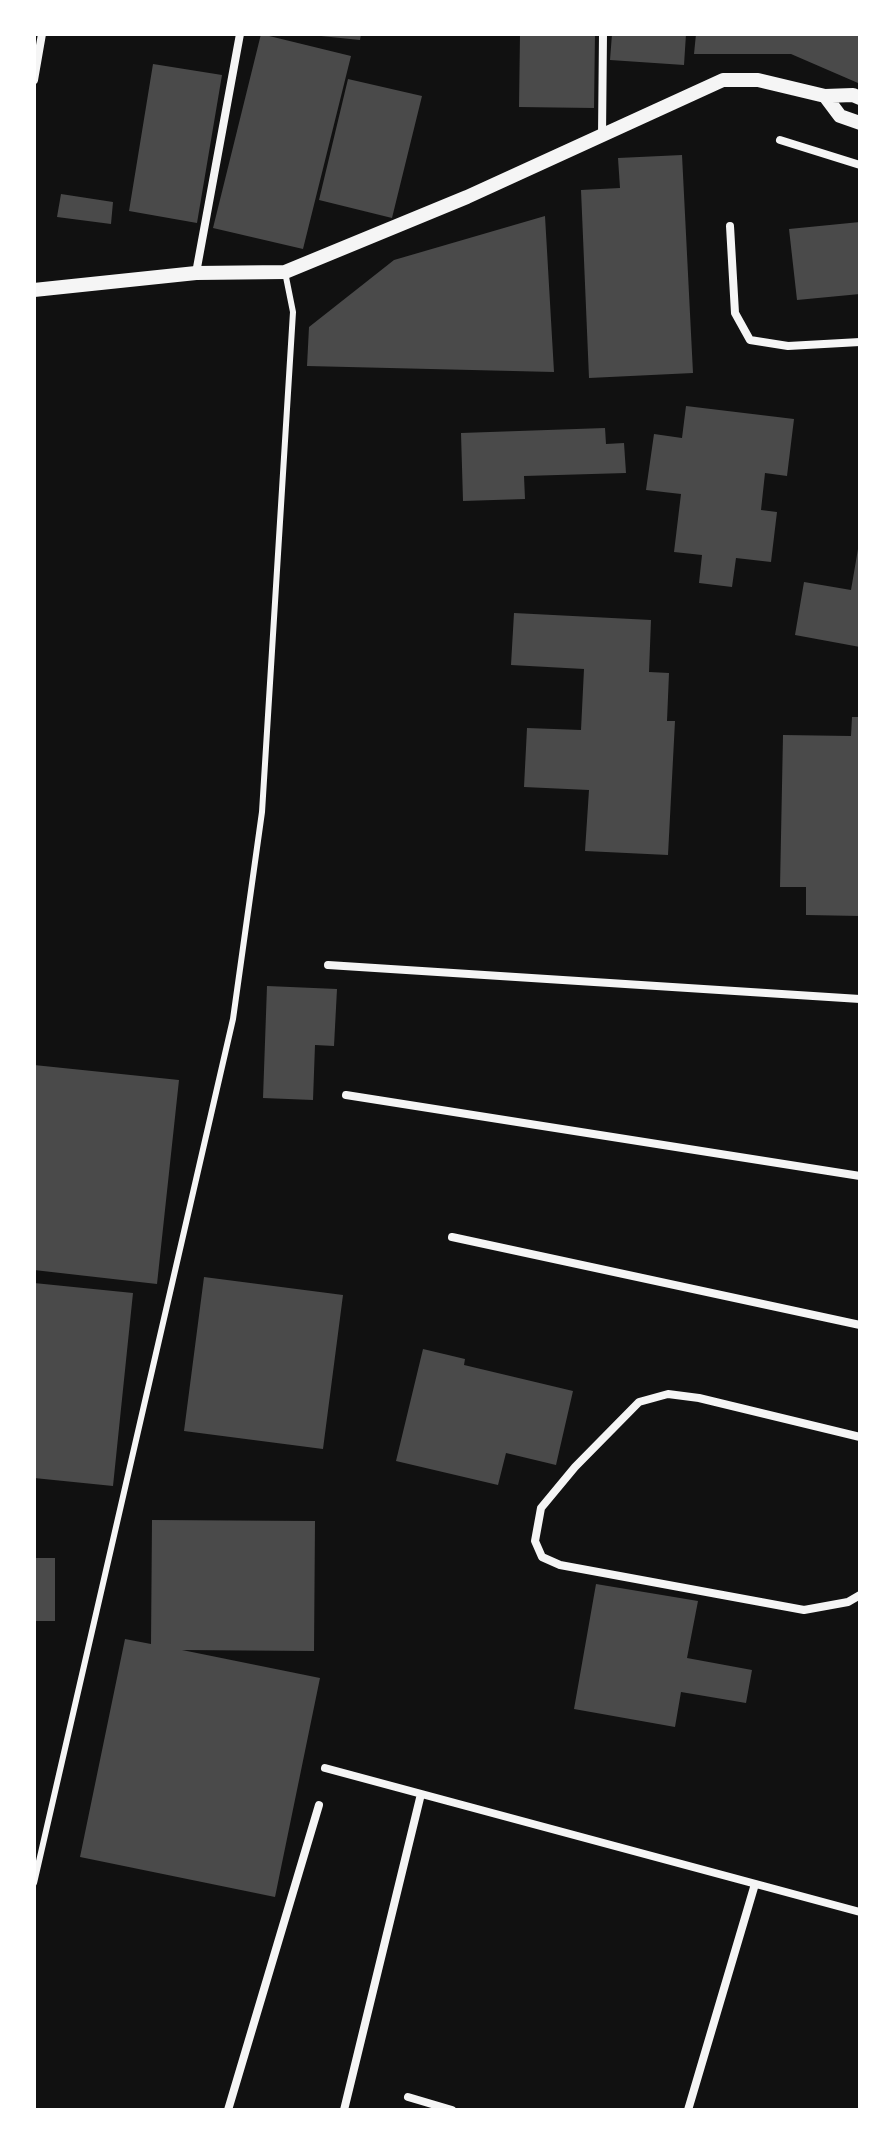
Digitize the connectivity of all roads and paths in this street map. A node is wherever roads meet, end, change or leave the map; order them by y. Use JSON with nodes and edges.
{"nodes":[{"id":1,"x":42,"y":34,"type":"edge"},
{"id":2,"x":240,"y":34,"type":"edge"},
{"id":3,"x":603,"y":34,"type":"edge"},
{"id":4,"x":34,"y":80,"type":"edge"},
{"id":5,"x":825,"y":96,"type":"junction"},
{"id":6,"x":860,"y":98,"type":"edge"},
{"id":7,"x":860,"y":123,"type":"edge"},
{"id":8,"x":602,"y":135,"type":"junction"},
{"id":9,"x":780,"y":140,"type":"dead end"},
{"id":10,"x":860,"y":165,"type":"edge"},
{"id":11,"x":730,"y":226,"type":"dead end"},
{"id":12,"x":285,"y":272,"type":"junction"},
{"id":13,"x":196,"y":273,"type":"junction"},
{"id":14,"x":35,"y":293,"type":"edge"},
{"id":15,"x":860,"y":342,"type":"edge"},
{"id":16,"x":328,"y":965,"type":"dead end"},
{"id":17,"x":860,"y":999,"type":"edge"},
{"id":18,"x":346,"y":1095,"type":"dead end"},
{"id":19,"x":860,"y":1176,"type":"edge"},
{"id":20,"x":452,"y":1237,"type":"dead end"},
{"id":21,"x":860,"y":1325,"type":"edge"},
{"id":22,"x":860,"y":1437,"type":"edge"},
{"id":23,"x":860,"y":1595,"type":"edge"},
{"id":24,"x":325,"y":1768,"type":"dead end"},
{"id":25,"x":421,"y":1794,"type":"junction"},
{"id":26,"x":319,"y":1805,"type":"dead end"},
{"id":27,"x":34,"y":1883,"type":"edge"},
{"id":28,"x":755,"y":1884,"type":"junction"},
{"id":29,"x":860,"y":1912,"type":"edge"},
{"id":30,"x":408,"y":2097,"type":"dead end"},
{"id":31,"x":228,"y":2110,"type":"edge"},
{"id":32,"x":344,"y":2110,"type":"edge"},
{"id":33,"x":452,"y":2110,"type":"edge"},
{"id":34,"x":688,"y":2110,"type":"edge"}],
"edges":[{"from":1,"to":4,"type":"street"},
{"from":2,"to":13,"type":"street"},
{"from":3,"to":8,"type":"street"},
{"from":5,"to":6,"type":"street"},
{"from":5,"to":7,"type":"street"},
{"from":5,"to":8,"type":"street"},
{"from":8,"to":12,"type":"street"},
{"from":9,"to":10,"type":"street"},
{"from":11,"to":15,"type":"street"},
{"from":12,"to":13,"type":"street"},
{"from":12,"to":27,"type":"lane"},
{"from":13,"to":14,"type":"street"},
{"from":16,"to":17,"type":"street"},
{"from":18,"to":19,"type":"street"},
{"from":20,"to":21,"type":"street"},
{"from":22,"to":23,"type":"street"},
{"from":24,"to":25,"type":"street"},
{"from":25,"to":28,"type":"street"},
{"from":25,"to":32,"type":"street"},
{"from":26,"to":31,"type":"street"},
{"from":28,"to":29,"type":"street"},
{"from":28,"to":34,"type":"street"},
{"from":30,"to":33,"type":"street"}]}
